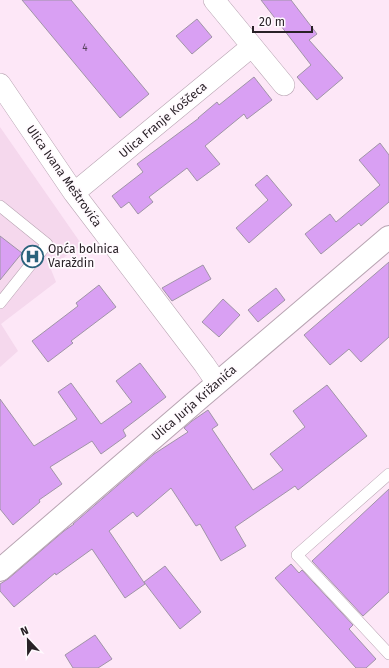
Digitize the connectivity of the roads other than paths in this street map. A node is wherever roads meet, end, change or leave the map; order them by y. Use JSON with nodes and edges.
{"nodes":[{"id":1,"x":214,"y":0,"type":"edge"},
{"id":2,"x":251,"y":47,"type":"junction"},
{"id":3,"x":0,"y":84,"type":"edge"},
{"id":4,"x":284,"y":85,"type":"dead end"},
{"id":5,"x":74,"y":193,"type":"junction"},
{"id":6,"x":0,"y":206,"type":"edge"},
{"id":7,"x":389,"y":237,"type":"edge"},
{"id":8,"x":0,"y":303,"type":"edge"},
{"id":9,"x":217,"y":383,"type":"junction"},
{"id":10,"x":389,"y":474,"type":"edge"},
{"id":11,"x":0,"y":570,"type":"edge"},
{"id":12,"x":389,"y":654,"type":"edge"}],
"edges":[{"from":1,"to":2,"type":"street"},
{"from":2,"to":4,"type":"street"},
{"from":2,"to":5,"type":"street","name":"Ulica Franje Koščeca"},
{"from":3,"to":5,"type":"street","name":"Ulica Ivana Meštrovića"},
{"from":5,"to":9,"type":"street","name":"Ulica Ivana Meštrovića"},
{"from":6,"to":8,"type":"lane"},
{"from":7,"to":9,"type":"street","name":"Ulica Jurja Križanića"},
{"from":9,"to":11,"type":"street","name":"Ulica Jurja Križanića"},
{"from":10,"to":12,"type":"lane"}]}
